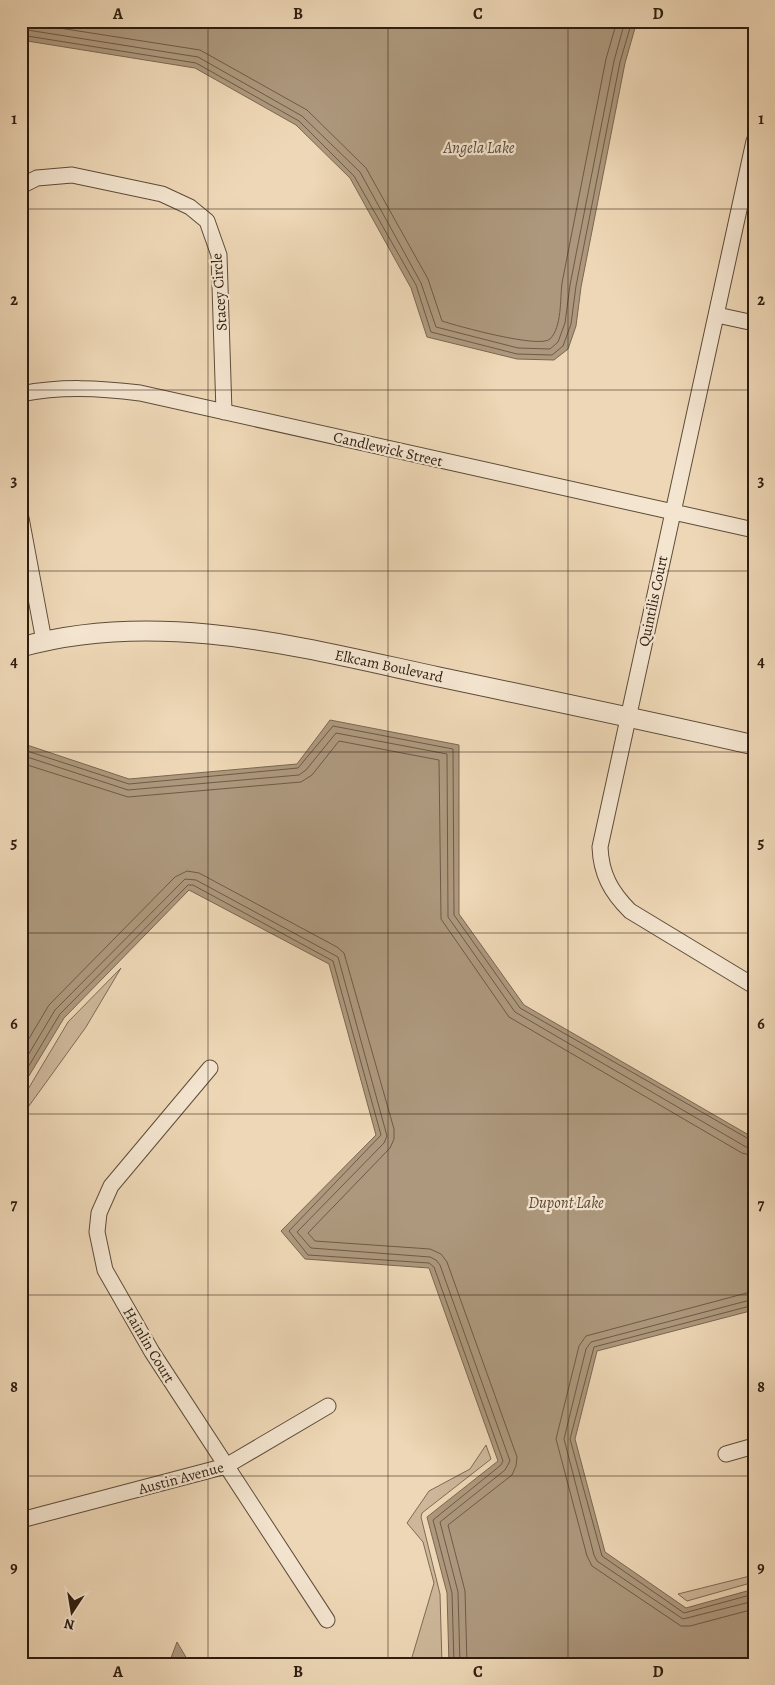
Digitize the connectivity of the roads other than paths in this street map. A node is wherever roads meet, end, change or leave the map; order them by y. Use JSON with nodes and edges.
{"nodes":[{"id":1,"x":754,"y":141,"type":"edge"},
{"id":2,"x":21,"y":186,"type":"edge"},
{"id":3,"x":717,"y":315,"type":"junction"},
{"id":4,"x":754,"y":323,"type":"edge"},
{"id":5,"x":21,"y":394,"type":"edge"},
{"id":6,"x":224,"y":412,"type":"junction"},
{"id":7,"x":672,"y":512,"type":"junction"},
{"id":8,"x":21,"y":518,"type":"edge"},
{"id":9,"x":754,"y":530,"type":"edge"},
{"id":10,"x":44,"y":641,"type":"junction"},
{"id":11,"x":21,"y":647,"type":"edge"},
{"id":12,"x":628,"y":716,"type":"junction"},
{"id":13,"x":754,"y":745,"type":"edge"},
{"id":14,"x":754,"y":986,"type":"edge"},
{"id":15,"x":210,"y":1068,"type":"dead end"},
{"id":16,"x":328,"y":1406,"type":"dead end"},
{"id":17,"x":754,"y":1446,"type":"edge"},
{"id":18,"x":726,"y":1454,"type":"dead end"},
{"id":19,"x":226,"y":1466,"type":"junction"},
{"id":20,"x":21,"y":1520,"type":"edge"},
{"id":21,"x":327,"y":1620,"type":"dead end"}],
"edges":[{"from":1,"to":3,"type":"street","name":"Quintilis Court"},
{"from":2,"to":6,"type":"street","name":"Stacey Circle"},
{"from":3,"to":4,"type":"street"},
{"from":3,"to":7,"type":"street","name":"Quintilis Court"},
{"from":5,"to":6,"type":"street","name":"Candlewick Street"},
{"from":6,"to":7,"type":"street","name":"Candlewick Street"},
{"from":7,"to":9,"type":"street","name":"Candlewick Street"},
{"from":7,"to":12,"type":"street","name":"Quintilis Court"},
{"from":8,"to":10,"type":"street"},
{"from":10,"to":11,"type":"street","name":"Elkcam Boulevard"},
{"from":10,"to":12,"type":"street","name":"Elkcam Boulevard"},
{"from":12,"to":13,"type":"street","name":"Elkcam Boulevard"},
{"from":12,"to":14,"type":"street","name":"Quintilis Court"},
{"from":15,"to":19,"type":"street","name":"Hainlin Court"},
{"from":16,"to":19,"type":"street","name":"Austin Avenue"},
{"from":17,"to":18,"type":"street"},
{"from":19,"to":20,"type":"street","name":"Austin Avenue"},
{"from":19,"to":21,"type":"street","name":"Hainlin Court"}]}
